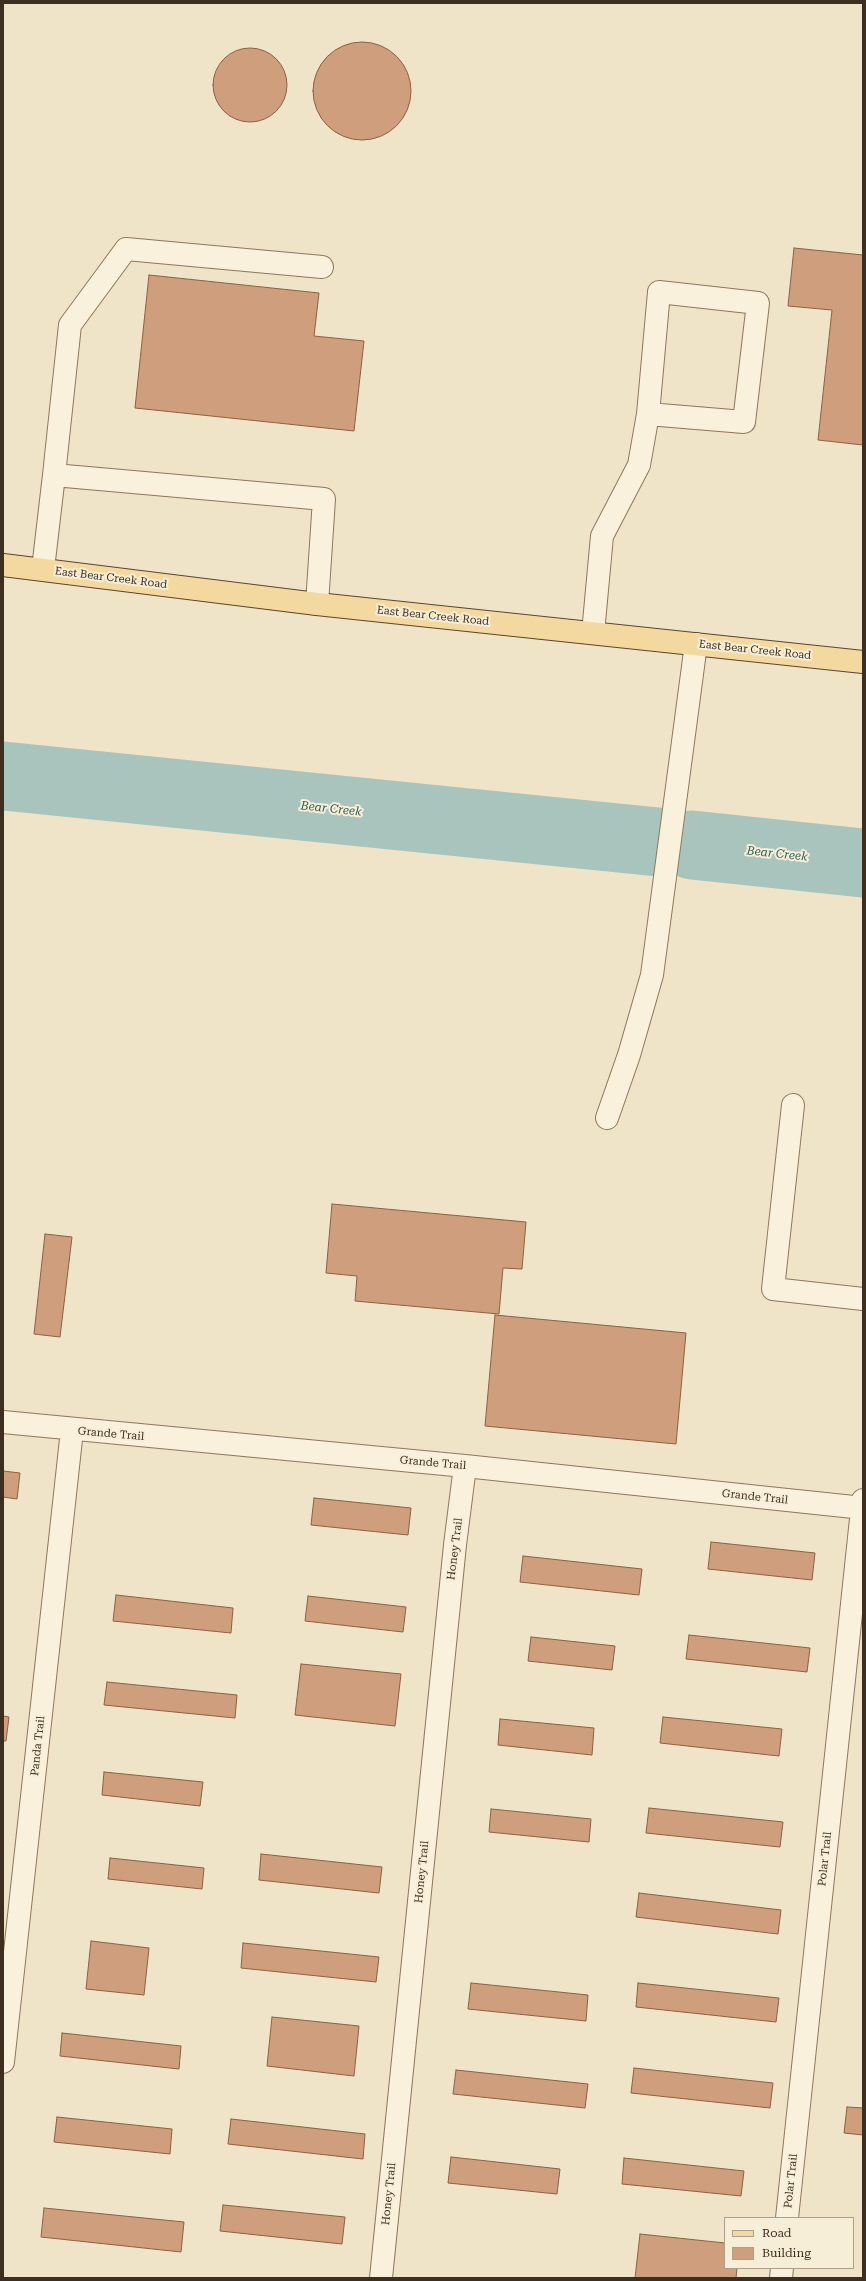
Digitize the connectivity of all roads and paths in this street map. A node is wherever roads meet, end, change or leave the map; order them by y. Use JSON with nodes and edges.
{"nodes":[{"id":1,"x":322,"y":267,"type":"dead end"},
{"id":2,"x":648,"y":414,"type":"junction"},
{"id":3,"x":54,"y":475,"type":"junction"},
{"id":4,"x":3,"y":565,"type":"edge"},
{"id":5,"x":43,"y":569,"type":"junction"},
{"id":6,"x":317,"y":604,"type":"junction"},
{"id":7,"x":593,"y":633,"type":"junction"},
{"id":8,"x":696,"y":644,"type":"junction"},
{"id":9,"x":863,"y":662,"type":"edge"},
{"id":10,"x":793,"y":1105,"type":"dead end"},
{"id":11,"x":607,"y":1118,"type":"dead end"},
{"id":12,"x":863,"y":1299,"type":"edge"},
{"id":13,"x":3,"y":1422,"type":"edge"},
{"id":14,"x":72,"y":1430,"type":"junction"},
{"id":15,"x":465,"y":1466,"type":"junction"},
{"id":16,"x":863,"y":1505,"type":"edge"},
{"id":17,"x":3,"y":2062,"type":"edge"},
{"id":18,"x":787,"y":2217,"type":"edge"},
{"id":19,"x":381,"y":2278,"type":"edge"}],
"edges":[{"from":1,"to":3,"type":"street"},
{"from":2,"to":2,"type":"street"},
{"from":2,"to":7,"type":"street"},
{"from":3,"to":5,"type":"street"},
{"from":3,"to":6,"type":"street"},
{"from":4,"to":5,"type":"main road","name":"East Bear Creek Road"},
{"from":5,"to":6,"type":"main road","name":"East Bear Creek Road"},
{"from":6,"to":7,"type":"main road","name":"East Bear Creek Road"},
{"from":7,"to":8,"type":"main road","name":"East Bear Creek Road"},
{"from":8,"to":9,"type":"main road","name":"East Bear Creek Road"},
{"from":8,"to":11,"type":"street"},
{"from":10,"to":12,"type":"street"},
{"from":13,"to":14,"type":"street","name":"Grande Trail"},
{"from":14,"to":15,"type":"street","name":"Grande Trail"},
{"from":14,"to":17,"type":"street","name":"Panda Trail"},
{"from":15,"to":16,"type":"street","name":"Grande Trail"},
{"from":15,"to":19,"type":"street","name":"Honey Trail"},
{"from":16,"to":18,"type":"street","name":"Polar Trail"}]}
